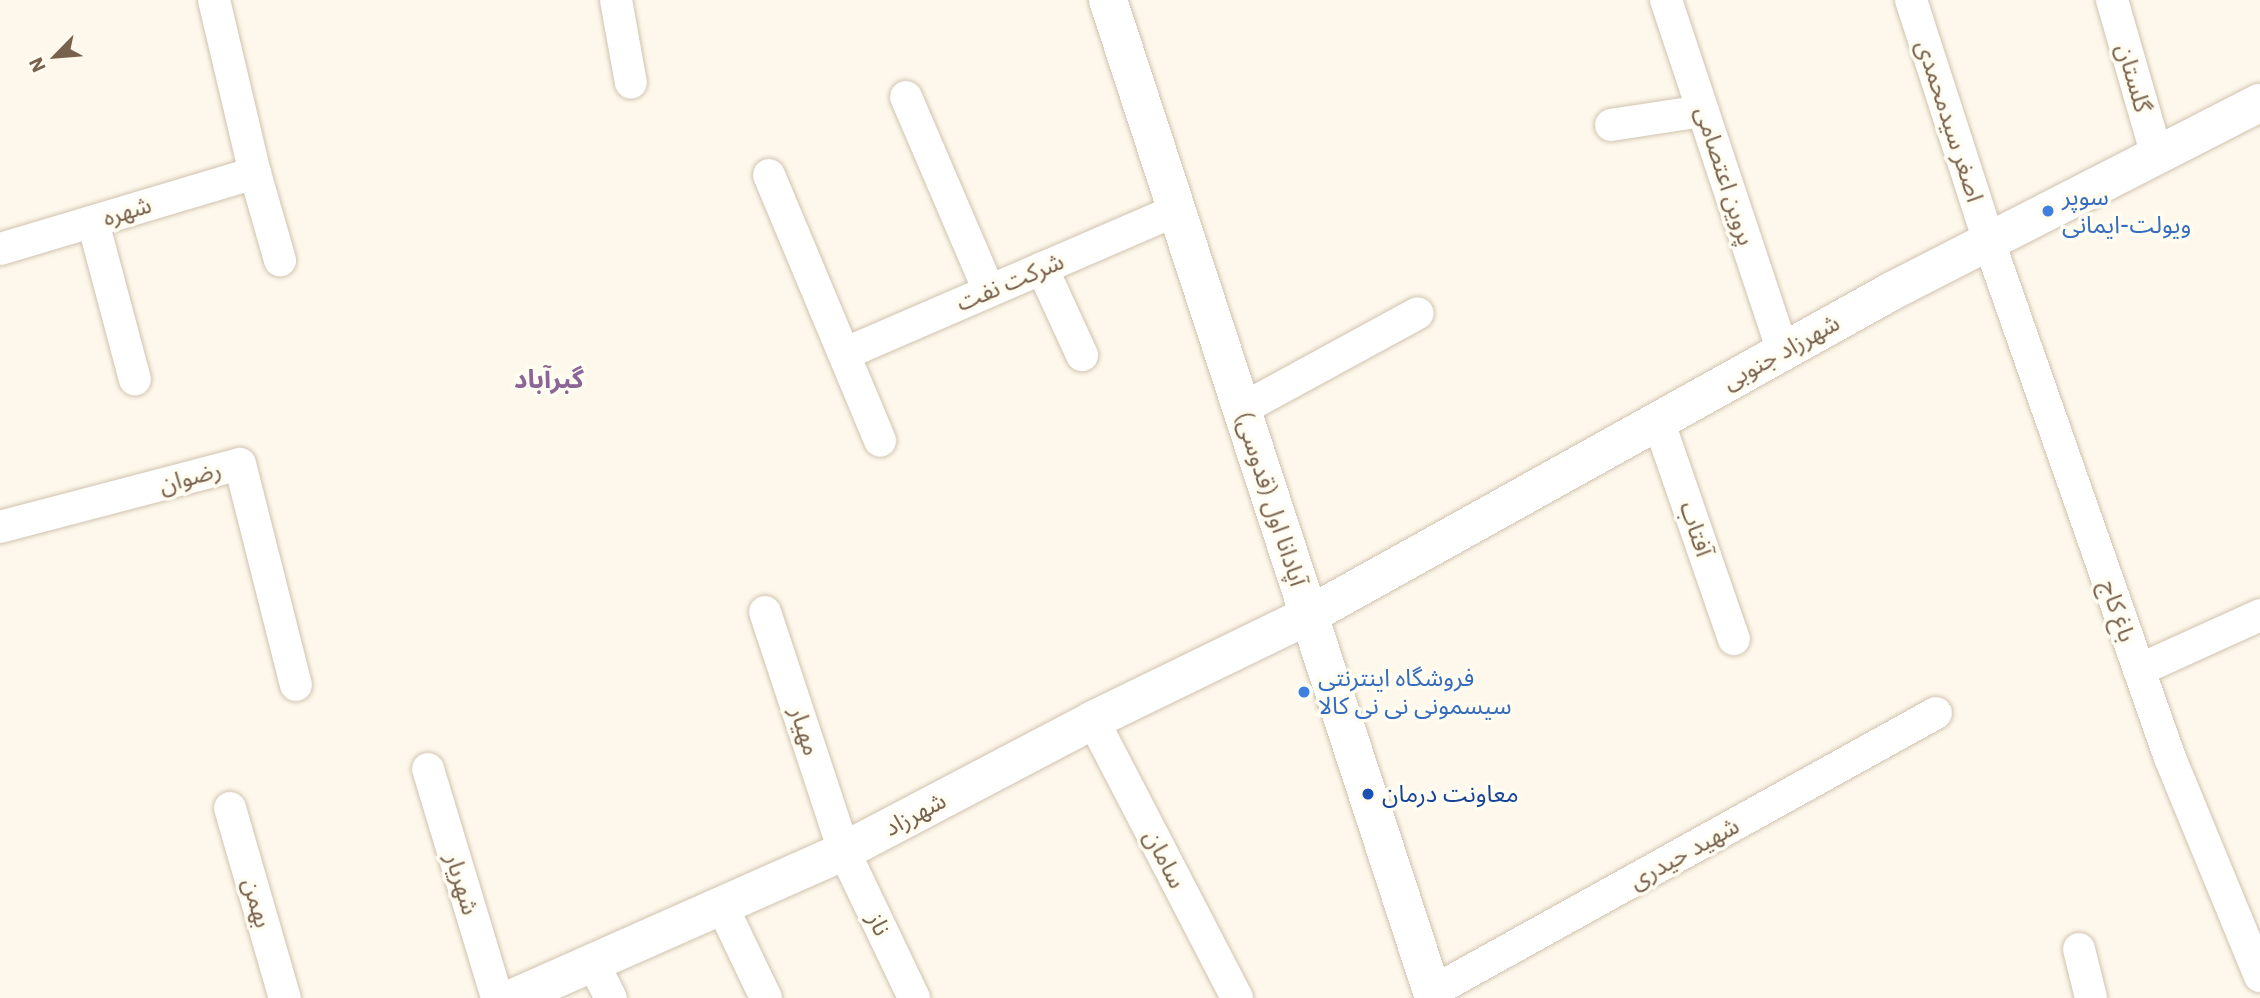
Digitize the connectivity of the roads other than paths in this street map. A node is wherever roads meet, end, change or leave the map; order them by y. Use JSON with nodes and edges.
{"nodes":[{"id":1,"x":214,"y":0,"type":"edge"},
{"id":2,"x":616,"y":0,"type":"edge"},
{"id":3,"x":1108,"y":0,"type":"edge"},
{"id":4,"x":1666,"y":0,"type":"edge"},
{"id":5,"x":1911,"y":0,"type":"edge"},
{"id":6,"x":2112,"y":0,"type":"edge"},
{"id":7,"x":631,"y":83,"type":"dead end"},
{"id":8,"x":906,"y":97,"type":"dead end"},
{"id":9,"x":2260,"y":103,"type":"edge"},
{"id":10,"x":1703,"y":111,"type":"junction"},
{"id":11,"x":1611,"y":125,"type":"dead end"},
{"id":12,"x":2157,"y":156,"type":"junction"},
{"id":13,"x":254,"y":173,"type":"junction"},
{"id":14,"x":769,"y":175,"type":"dead end"},
{"id":15,"x":1177,"y":210,"type":"junction"},
{"id":16,"x":93,"y":222,"type":"junction"},
{"id":17,"x":1989,"y":242,"type":"junction"},
{"id":18,"x":0,"y":249,"type":"edge"},
{"id":19,"x":280,"y":260,"type":"dead end"},
{"id":20,"x":1042,"y":268,"type":"junction"},
{"id":21,"x":989,"y":291,"type":"junction"},
{"id":22,"x":1418,"y":313,"type":"dead end"},
{"id":23,"x":1783,"y":351,"type":"junction"},
{"id":24,"x":844,"y":354,"type":"junction"},
{"id":25,"x":1082,"y":355,"type":"dead end"},
{"id":26,"x":135,"y":380,"type":"dead end"},
{"id":27,"x":1242,"y":409,"type":"junction"},
{"id":28,"x":1658,"y":420,"type":"junction"},
{"id":29,"x":880,"y":441,"type":"dead end"},
{"id":30,"x":0,"y":527,"type":"edge"},
{"id":31,"x":765,"y":612,"type":"dead end"},
{"id":32,"x":1309,"y":615,"type":"junction"},
{"id":33,"x":2260,"y":615,"type":"edge"},
{"id":34,"x":1734,"y":639,"type":"dead end"},
{"id":35,"x":2139,"y":670,"type":"junction"},
{"id":36,"x":296,"y":685,"type":"dead end"},
{"id":37,"x":1936,"y":713,"type":"dead end"},
{"id":38,"x":1093,"y":720,"type":"junction"},
{"id":39,"x":428,"y":769,"type":"dead end"},
{"id":40,"x":230,"y":808,"type":"dead end"},
{"id":41,"x":844,"y":851,"type":"junction"},
{"id":42,"x":721,"y":905,"type":"junction"},
{"id":43,"x":2078,"y":949,"type":"dead end"},
{"id":44,"x":2256,"y":956,"type":"edge"},
{"id":45,"x":593,"y":963,"type":"junction"},
{"id":46,"x":1433,"y":995,"type":"edge"},
{"id":47,"x":285,"y":998,"type":"edge"},
{"id":48,"x":497,"y":998,"type":"edge"},
{"id":49,"x":513,"y":998,"type":"edge"},
{"id":50,"x":611,"y":998,"type":"edge"},
{"id":51,"x":766,"y":998,"type":"edge"},
{"id":52,"x":914,"y":998,"type":"edge"},
{"id":53,"x":1237,"y":998,"type":"edge"},
{"id":54,"x":2091,"y":998,"type":"edge"}],
"edges":[{"from":1,"to":13,"type":"street"},
{"from":2,"to":7,"type":"street"},
{"from":3,"to":15,"type":"street","name":"آپادانا اول (قدوسی)"},
{"from":4,"to":10,"type":"street","name":"پروین اعتصامی"},
{"from":5,"to":17,"type":"street","name":"اصغر سیدمحمدی"},
{"from":6,"to":12,"type":"street","name":"گلستان"},
{"from":8,"to":21,"type":"street"},
{"from":9,"to":12,"type":"street","name":"شهرزاد جنوبی"},
{"from":10,"to":11,"type":"street"},
{"from":10,"to":23,"type":"street","name":"پروین اعتصامی"},
{"from":12,"to":17,"type":"street","name":"شهرزاد جنوبی"},
{"from":13,"to":16,"type":"street","name":"شهره"},
{"from":13,"to":19,"type":"street"},
{"from":14,"to":24,"type":"street"},
{"from":15,"to":20,"type":"street","name":"شرکت نفت"},
{"from":15,"to":27,"type":"street","name":"آپادانا اول (قدوسی)"},
{"from":16,"to":18,"type":"street","name":"شهره"},
{"from":16,"to":26,"type":"street"},
{"from":17,"to":23,"type":"street","name":"شهرزاد جنوبی"},
{"from":17,"to":35,"type":"street","name":"باغ کاج"},
{"from":20,"to":21,"type":"street","name":"شرکت نفت"},
{"from":20,"to":25,"type":"street"},
{"from":21,"to":24,"type":"street","name":"شرکت نفت"},
{"from":22,"to":27,"type":"street"},
{"from":23,"to":28,"type":"street","name":"شهرزاد جنوبی"},
{"from":24,"to":29,"type":"street"},
{"from":27,"to":32,"type":"street","name":"آپادانا اول (قدوسی)"},
{"from":28,"to":32,"type":"street","name":"شهرزاد جنوبی"},
{"from":28,"to":34,"type":"street","name":"آفتاب"},
{"from":30,"to":36,"type":"street","name":"رضوان"},
{"from":31,"to":41,"type":"street","name":"مهیار"},
{"from":32,"to":38,"type":"street","name":"شهرزاد"},
{"from":32,"to":46,"type":"street","name":"آپادانا اول (قدوسی)"},
{"from":33,"to":35,"type":"street"},
{"from":35,"to":44,"type":"street","name":"باغ کاج"},
{"from":37,"to":46,"type":"street","name":"شهید حیدری"},
{"from":38,"to":41,"type":"street","name":"شهرزاد"},
{"from":38,"to":53,"type":"street","name":"سامان"},
{"from":39,"to":48,"type":"street","name":"شهریار"},
{"from":40,"to":47,"type":"street","name":"بهمن"},
{"from":41,"to":42,"type":"street","name":"شهرزاد"},
{"from":41,"to":52,"type":"street","name":"ناز"},
{"from":42,"to":45,"type":"street","name":"شهرزاد"},
{"from":42,"to":51,"type":"street"},
{"from":43,"to":54,"type":"street"},
{"from":45,"to":49,"type":"street","name":"شهرزاد"},
{"from":45,"to":50,"type":"street"}]}
